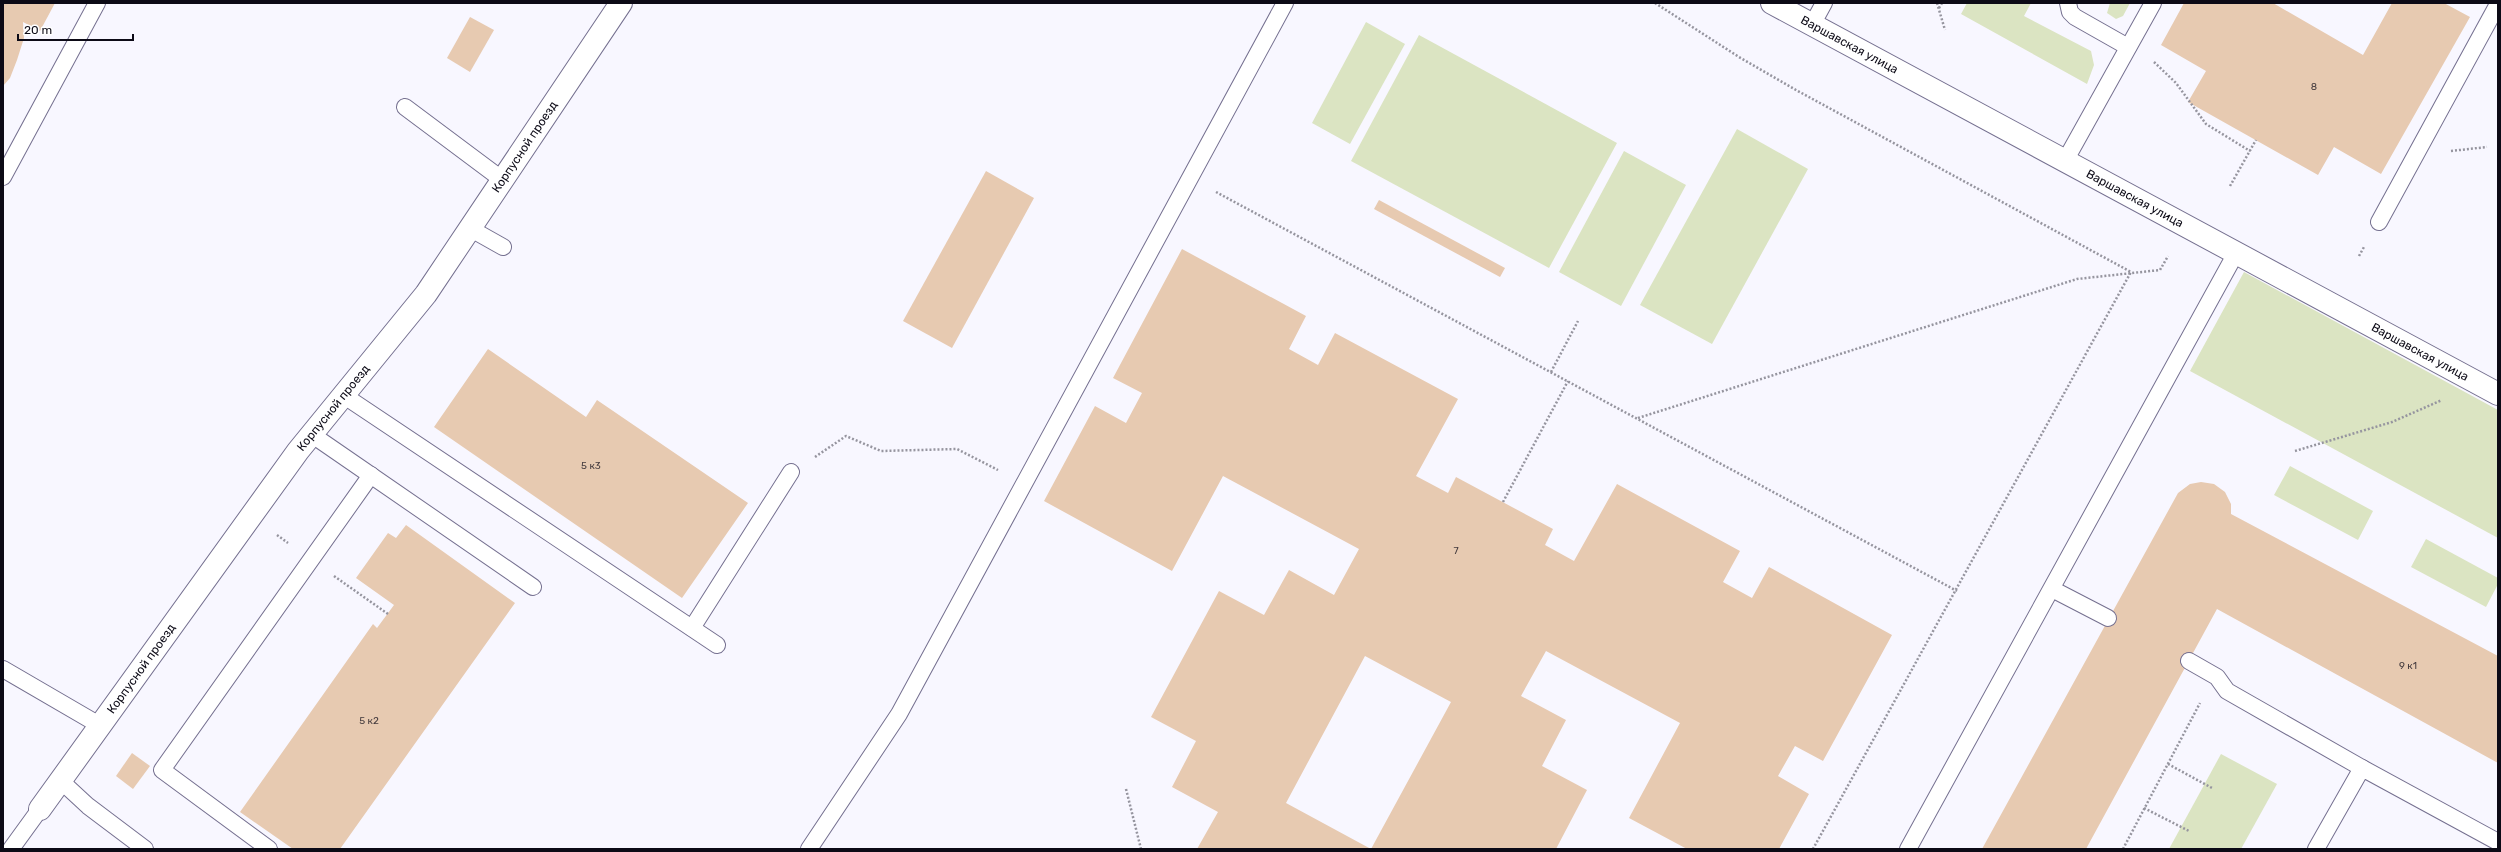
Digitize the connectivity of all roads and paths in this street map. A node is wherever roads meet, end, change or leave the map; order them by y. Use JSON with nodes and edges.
{"nodes":[{"id":1,"x":97,"y":3,"type":"edge"},
{"id":2,"x":621,"y":3,"type":"edge"},
{"id":3,"x":1285,"y":3,"type":"edge"},
{"id":4,"x":1655,"y":3,"type":"edge"},
{"id":5,"x":1772,"y":3,"type":"edge"},
{"id":6,"x":1824,"y":3,"type":"edge"},
{"id":7,"x":1937,"y":3,"type":"edge"},
{"id":8,"x":1942,"y":3,"type":"edge"},
{"id":9,"x":2068,"y":3,"type":"edge"},
{"id":10,"x":2153,"y":3,"type":"edge"},
{"id":11,"x":2497,"y":4,"type":"edge"},
{"id":12,"x":1939,"y":9,"type":"junction"},
{"id":13,"x":1812,"y":25,"type":"junction"},
{"id":14,"x":1945,"y":30,"type":"dead end"},
{"id":15,"x":2130,"y":44,"type":"junction"},
{"id":16,"x":405,"y":107,"type":"dead end"},
{"id":17,"x":2256,"y":140,"type":"dead end"},
{"id":18,"x":2250,"y":151,"type":"junction"},
{"id":19,"x":2065,"y":161,"type":"junction"},
{"id":20,"x":3,"y":177,"type":"edge"},
{"id":21,"x":1189,"y":178,"type":"junction"},
{"id":22,"x":504,"y":181,"type":"junction"},
{"id":23,"x":2230,"y":186,"type":"dead end"},
{"id":24,"x":2379,"y":222,"type":"dead end"},
{"id":25,"x":471,"y":229,"type":"junction"},
{"id":26,"x":503,"y":247,"type":"dead end"},
{"id":27,"x":2236,"y":253,"type":"junction"},
{"id":28,"x":2168,"y":256,"type":"dead end"},
{"id":29,"x":2131,"y":272,"type":"junction"},
{"id":30,"x":1578,"y":321,"type":"dead end"},
{"id":31,"x":1551,"y":372,"type":"junction"},
{"id":32,"x":1568,"y":381,"type":"junction"},
{"id":33,"x":2497,"y":390,"type":"edge"},
{"id":34,"x":343,"y":395,"type":"junction"},
{"id":35,"x":1638,"y":418,"type":"junction"},
{"id":36,"x":311,"y":434,"type":"junction"},
{"id":37,"x":2296,"y":451,"type":"dead end"},
{"id":38,"x":791,"y":472,"type":"joint"},
{"id":39,"x":371,"y":475,"type":"junction"},
{"id":40,"x":1024,"y":483,"type":"junction"},
{"id":41,"x":1503,"y":502,"type":"dead end"},
{"id":42,"x":251,"y":517,"type":"junction"},
{"id":43,"x":311,"y":559,"type":"junction"},
{"id":44,"x":533,"y":587,"type":"dead end"},
{"id":45,"x":2052,"y":589,"type":"junction"},
{"id":46,"x":1957,"y":591,"type":"junction"},
{"id":47,"x":388,"y":614,"type":"dead end"},
{"id":48,"x":2108,"y":618,"type":"dead end"},
{"id":49,"x":692,"y":628,"type":"junction"},
{"id":50,"x":717,"y":645,"type":"dead end"},
{"id":51,"x":2189,"y":661,"type":"dead end"},
{"id":52,"x":3,"y":669,"type":"edge"},
{"id":53,"x":2227,"y":691,"type":"junction"},
{"id":54,"x":101,"y":726,"type":"junction"},
{"id":55,"x":2168,"y":764,"type":"junction"},
{"id":56,"x":2362,"y":768,"type":"junction"},
{"id":57,"x":61,"y":781,"type":"junction"},
{"id":58,"x":2212,"y":788,"type":"dead end"},
{"id":59,"x":1126,"y":789,"type":"dead end"},
{"id":60,"x":2144,"y":808,"type":"junction"},
{"id":61,"x":40,"y":809,"type":"joint"},
{"id":62,"x":2189,"y":831,"type":"dead end"},
{"id":63,"x":2498,"y":842,"type":"edge"},
{"id":64,"x":11,"y":849,"type":"edge"},
{"id":65,"x":145,"y":849,"type":"edge"},
{"id":66,"x":269,"y":849,"type":"edge"},
{"id":67,"x":809,"y":849,"type":"edge"},
{"id":68,"x":1141,"y":849,"type":"edge"},
{"id":69,"x":1812,"y":849,"type":"edge"},
{"id":70,"x":1908,"y":849,"type":"edge"},
{"id":71,"x":2123,"y":849,"type":"edge"},
{"id":72,"x":2316,"y":849,"type":"edge"}],
"edges":[{"from":1,"to":20,"type":"lane"},
{"from":2,"to":22,"type":"street","name":"Корпусной проезд"},
{"from":3,"to":21,"type":"lane"},
{"from":4,"to":29,"type":"path"},
{"from":5,"to":13,"type":"street","name":"Варшавская улица"},
{"from":6,"to":13,"type":"lane"},
{"from":7,"to":12,"type":"path"},
{"from":8,"to":12,"type":"path"},
{"from":9,"to":15,"type":"lane"},
{"from":10,"to":15,"type":"lane"},
{"from":11,"to":24,"type":"lane"},
{"from":12,"to":14,"type":"path"},
{"from":13,"to":19,"type":"street","name":"Варшавская улица"},
{"from":15,"to":18,"type":"path"},
{"from":15,"to":19,"type":"lane"},
{"from":16,"to":22,"type":"lane"},
{"from":17,"to":18,"type":"path"},
{"from":18,"to":23,"type":"path"},
{"from":19,"to":27,"type":"street","name":"Варшавская улица"},
{"from":21,"to":31,"type":"path"},
{"from":21,"to":40,"type":"lane"},
{"from":22,"to":25,"type":"street","name":"Корпусной проезд"},
{"from":25,"to":26,"type":"lane"},
{"from":25,"to":34,"type":"street","name":"Корпусной проезд"},
{"from":27,"to":33,"type":"street","name":"Варшавская улица"},
{"from":27,"to":45,"type":"lane"},
{"from":28,"to":29,"type":"path"},
{"from":29,"to":35,"type":"path"},
{"from":29,"to":46,"type":"path"},
{"from":30,"to":31,"type":"path"},
{"from":31,"to":32,"type":"path"},
{"from":32,"to":35,"type":"path"},
{"from":32,"to":41,"type":"path"},
{"from":33,"to":37,"type":"path"},
{"from":34,"to":36,"type":"street","name":"Корпусной проезд"},
{"from":34,"to":49,"type":"lane"},
{"from":35,"to":46,"type":"path"},
{"from":36,"to":39,"type":"lane"},
{"from":36,"to":42,"type":"street","name":"Корпусной проезд"},
{"from":38,"to":40,"type":"path"},
{"from":38,"to":49,"type":"lane"},
{"from":39,"to":43,"type":"lane"},
{"from":39,"to":44,"type":"lane"},
{"from":40,"to":67,"type":"lane"},
{"from":42,"to":43,"type":"path"},
{"from":42,"to":54,"type":"street","name":"Корпусной проезд"},
{"from":43,"to":47,"type":"path"},
{"from":43,"to":66,"type":"lane"},
{"from":45,"to":48,"type":"lane"},
{"from":45,"to":70,"type":"lane"},
{"from":46,"to":69,"type":"path"},
{"from":49,"to":50,"type":"lane"},
{"from":51,"to":53,"type":"lane"},
{"from":52,"to":54,"type":"lane"},
{"from":53,"to":55,"type":"path"},
{"from":53,"to":56,"type":"lane"},
{"from":54,"to":57,"type":"street","name":"Корпусной проезд"},
{"from":55,"to":58,"type":"path"},
{"from":55,"to":60,"type":"path"},
{"from":56,"to":63,"type":"lane"},
{"from":56,"to":72,"type":"lane"},
{"from":57,"to":61,"type":"street","name":"Корпусной проезд"},
{"from":57,"to":65,"type":"lane"},
{"from":59,"to":68,"type":"path"},
{"from":60,"to":62,"type":"path"},
{"from":60,"to":71,"type":"path"},
{"from":61,"to":64,"type":"lane"}]}
